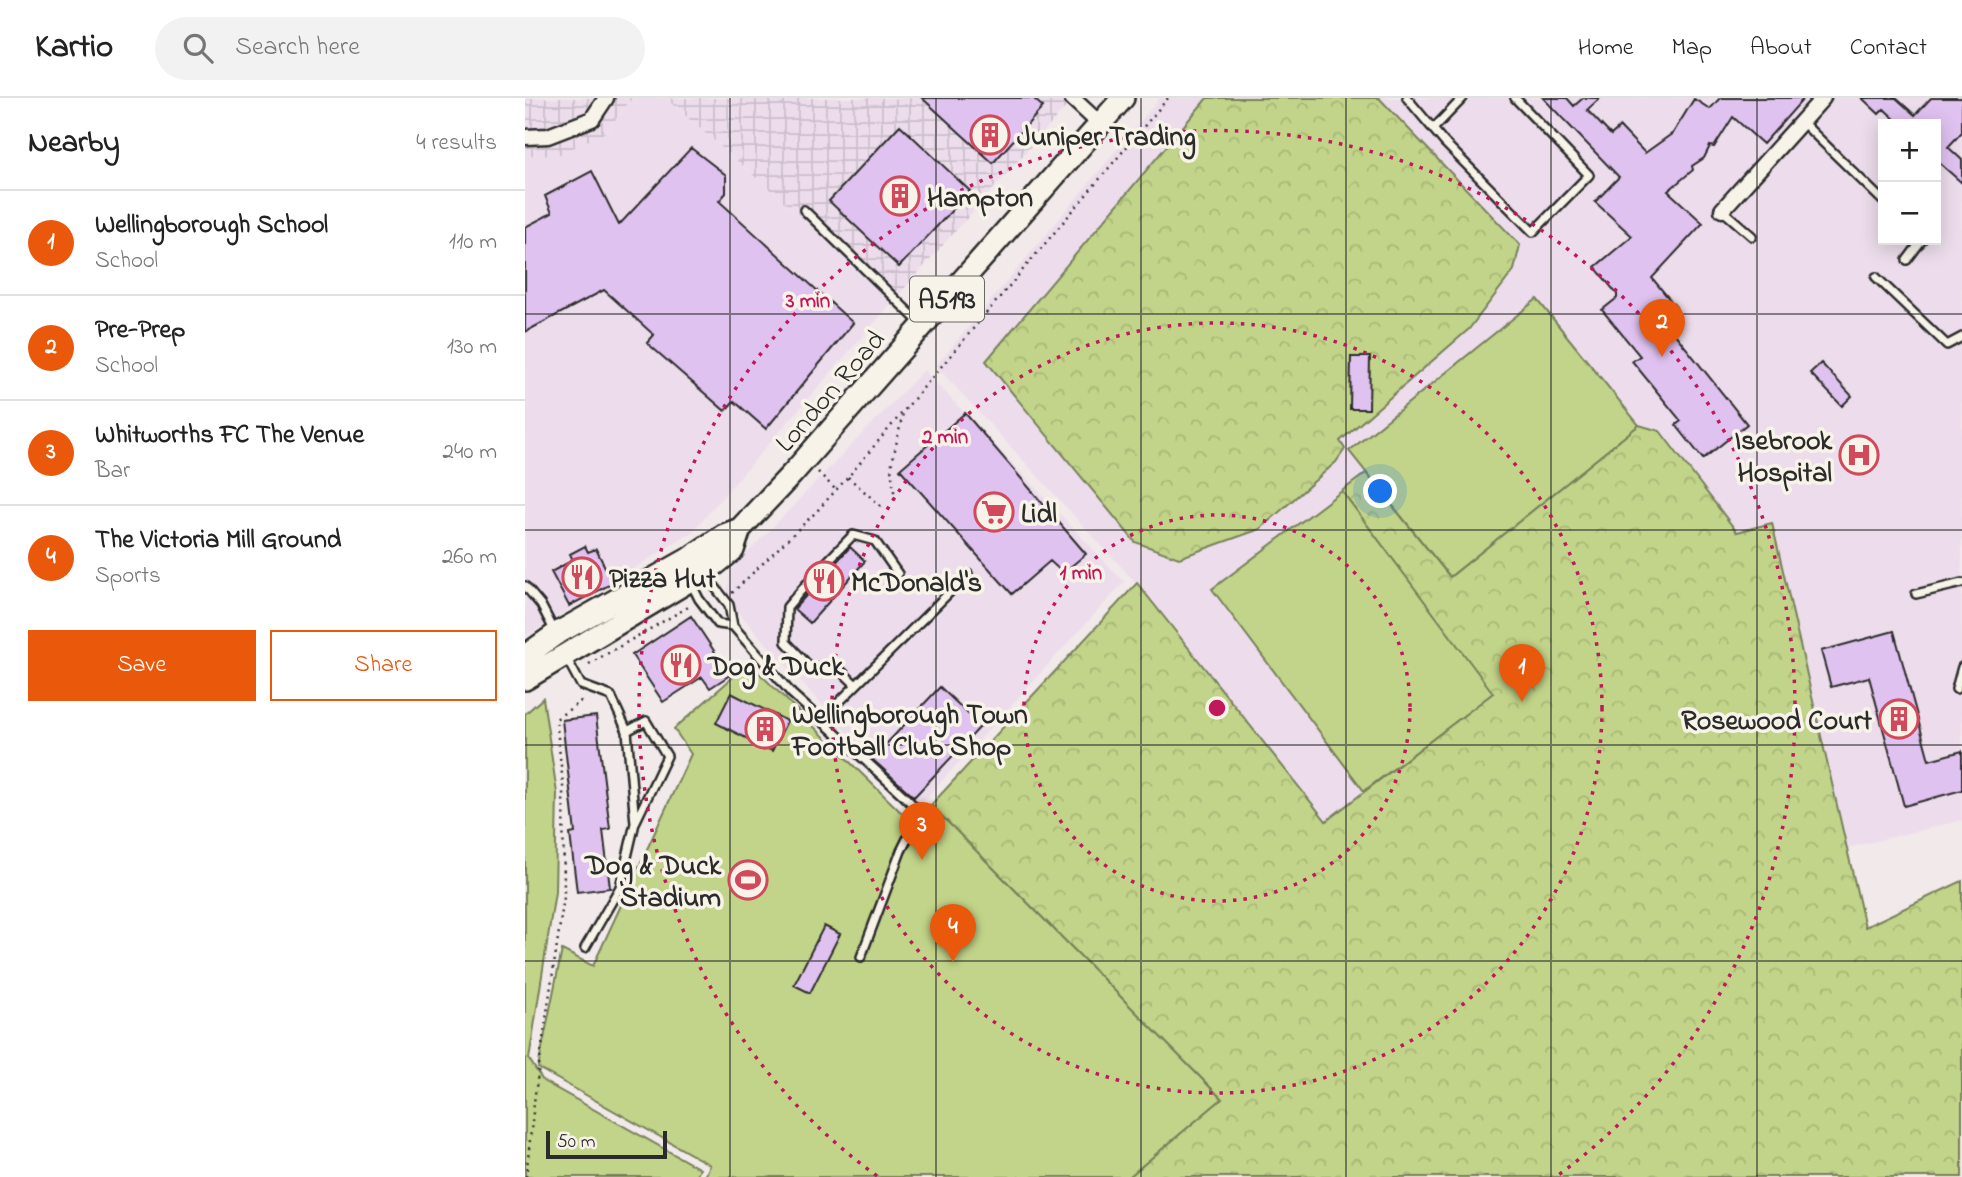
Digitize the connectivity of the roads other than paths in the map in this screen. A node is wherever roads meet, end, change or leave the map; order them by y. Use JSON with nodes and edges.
{"nodes":[{"id":1,"x":606,"y":98,"type":"edge"},
{"id":2,"x":1072,"y":98,"type":"edge"},
{"id":3,"x":1123,"y":98,"type":"edge"},
{"id":4,"x":1407,"y":98,"type":"edge"},
{"id":5,"x":1463,"y":98,"type":"edge"},
{"id":6,"x":1515,"y":98,"type":"edge"},
{"id":7,"x":1823,"y":98,"type":"edge"},
{"id":8,"x":1801,"y":122,"type":"junction"},
{"id":9,"x":1100,"y":124,"type":"junction"},
{"id":10,"x":1434,"y":128,"type":"junction"},
{"id":11,"x":525,"y":137,"type":"edge"},
{"id":12,"x":1878,"y":196,"type":"edge"},
{"id":13,"x":804,"y":210,"type":"dead end"},
{"id":14,"x":1722,"y":211,"type":"joint"},
{"id":15,"x":1752,"y":236,"type":"dead end"},
{"id":16,"x":1918,"y":245,"type":"edge"},
{"id":17,"x":1907,"y":260,"type":"dead end"},
{"id":18,"x":1876,"y":277,"type":"dead end"},
{"id":19,"x":923,"y":326,"type":"junction"},
{"id":20,"x":1962,"y":337,"type":"edge"},
{"id":21,"x":693,"y":571,"type":"junction"},
{"id":22,"x":898,"y":574,"type":"dead end"},
{"id":23,"x":968,"y":574,"type":"dead end"},
{"id":24,"x":1962,"y":583,"type":"edge"},
{"id":25,"x":525,"y":586,"type":"edge"},
{"id":26,"x":1916,"y":594,"type":"dead end"},
{"id":27,"x":733,"y":626,"type":"junction"},
{"id":28,"x":556,"y":634,"type":"junction"},
{"id":29,"x":525,"y":656,"type":"edge"},
{"id":30,"x":572,"y":662,"type":"junction"},
{"id":31,"x":1962,"y":667,"type":"edge"},
{"id":32,"x":525,"y":679,"type":"edge"},
{"id":33,"x":856,"y":685,"type":"junction"},
{"id":34,"x":1956,"y":689,"type":"dead end"},
{"id":35,"x":821,"y":720,"type":"junction"},
{"id":36,"x":627,"y":731,"type":"junction"},
{"id":37,"x":635,"y":823,"type":"junction"},
{"id":38,"x":585,"y":948,"type":"dead end"},
{"id":39,"x":861,"y":957,"type":"dead end"}],
"edges":[{"from":1,"to":11,"type":"street"},
{"from":2,"to":9,"type":"street"},
{"from":3,"to":9,"type":"main road","name":"London Road","number":"A5193"},
{"from":4,"to":10,"type":"lane"},
{"from":5,"to":10,"type":"lane"},
{"from":6,"to":10,"type":"lane"},
{"from":7,"to":8,"type":"street"},
{"from":8,"to":12,"type":"lane"},
{"from":8,"to":14,"type":"street"},
{"from":9,"to":19,"type":"main road","name":"London Road","number":"A5193"},
{"from":13,"to":19,"type":"lane"},
{"from":14,"to":15,"type":"lane"},
{"from":16,"to":17,"type":"lane"},
{"from":18,"to":20,"type":"lane"},
{"from":19,"to":21,"type":"main road","name":"London Road","number":"A5193"},
{"from":21,"to":27,"type":"lane"},
{"from":21,"to":27,"type":"lane"},
{"from":21,"to":28,"type":"main road","name":"London Road","number":"A5193"},
{"from":21,"to":30,"type":"main road"},
{"from":22,"to":33,"type":"lane"},
{"from":23,"to":33,"type":"lane"},
{"from":24,"to":26,"type":"lane"},
{"from":25,"to":28,"type":"lane"},
{"from":27,"to":35,"type":"lane"},
{"from":28,"to":29,"type":"main road","name":"London Road","number":"A5193"},
{"from":28,"to":30,"type":"lane"},
{"from":30,"to":32,"type":"main road"},
{"from":30,"to":36,"type":"lane"},
{"from":31,"to":34,"type":"lane"},
{"from":33,"to":35,"type":"lane"},
{"from":35,"to":39,"type":"lane"},
{"from":36,"to":37,"type":"lane"},
{"from":36,"to":37,"type":"lane"},
{"from":37,"to":38,"type":"lane"}]}
